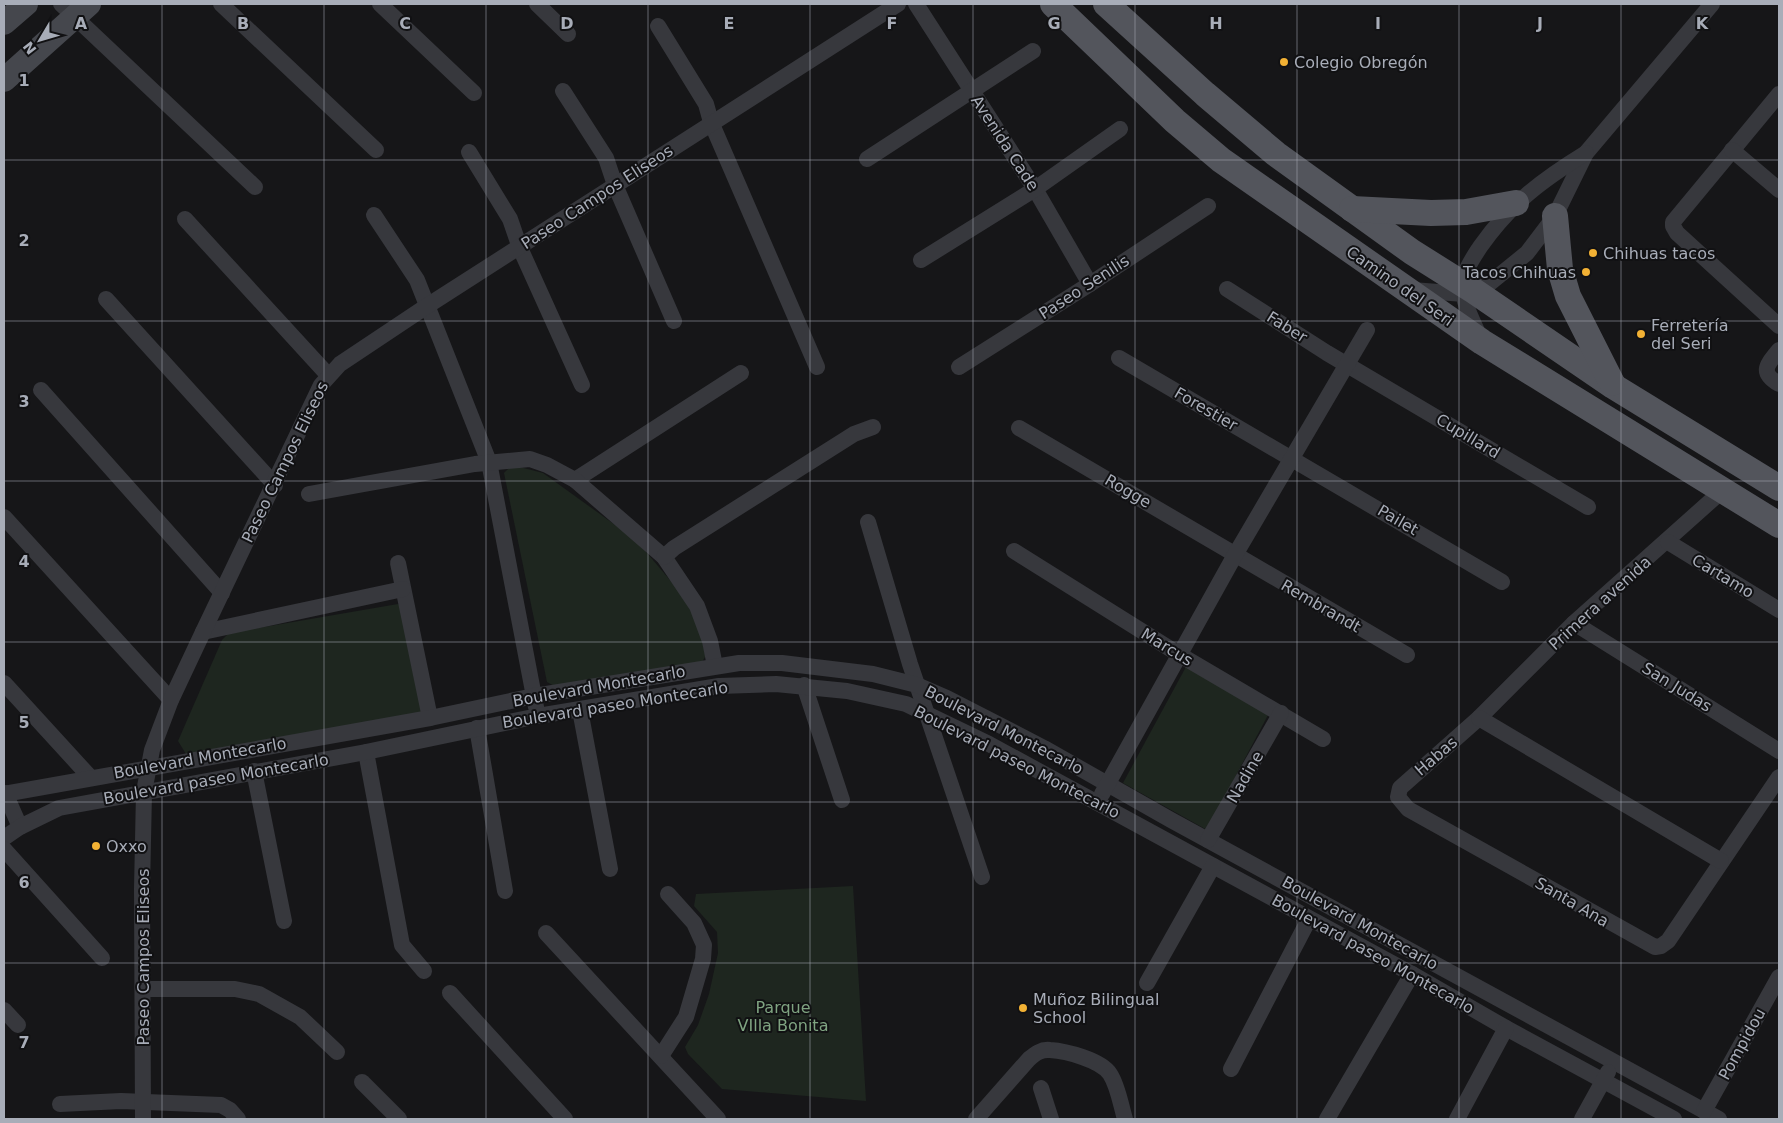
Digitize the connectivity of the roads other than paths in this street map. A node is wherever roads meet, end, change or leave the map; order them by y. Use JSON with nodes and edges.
{"nodes":[{"id":1,"x":26,"y":4,"type":"edge"},
{"id":2,"x":221,"y":4,"type":"edge"},
{"id":3,"x":380,"y":4,"type":"edge"},
{"id":4,"x":537,"y":4,"type":"edge"},
{"id":5,"x":898,"y":4,"type":"edge"},
{"id":6,"x":916,"y":4,"type":"edge"},
{"id":7,"x":1053,"y":4,"type":"edge"},
{"id":8,"x":1106,"y":4,"type":"edge"},
{"id":9,"x":1712,"y":4,"type":"edge"},
{"id":10,"x":75,"y":8,"type":"edge"},
{"id":11,"x":4,"y":23,"type":"edge"},
{"id":12,"x":658,"y":26,"type":"dead end"},
{"id":13,"x":568,"y":34,"type":"dead end"},
{"id":14,"x":1033,"y":51,"type":"dead end"},
{"id":15,"x":4,"y":80,"type":"edge"},
{"id":16,"x":563,"y":91,"type":"dead end"},
{"id":17,"x":973,"y":92,"type":"junction"},
{"id":18,"x":474,"y":94,"type":"dead end"},
{"id":19,"x":1779,"y":94,"type":"edge"},
{"id":20,"x":711,"y":122,"type":"junction"},
{"id":21,"x":1120,"y":130,"type":"dead end"},
{"id":22,"x":376,"y":150,"type":"dead end"},
{"id":23,"x":1732,"y":150,"type":"junction"},
{"id":24,"x":469,"y":152,"type":"dead end"},
{"id":25,"x":1586,"y":153,"type":"junction"},
{"id":26,"x":867,"y":159,"type":"dead end"},
{"id":27,"x":1544,"y":179,"type":"junction"},
{"id":28,"x":615,"y":186,"type":"junction"},
{"id":29,"x":255,"y":187,"type":"dead end"},
{"id":30,"x":1035,"y":189,"type":"junction"},
{"id":31,"x":1779,"y":190,"type":"edge"},
{"id":32,"x":1516,"y":203,"type":"junction"},
{"id":33,"x":1208,"y":206,"type":"dead end"},
{"id":34,"x":1560,"y":207,"type":"junction"},
{"id":35,"x":1352,"y":209,"type":"junction"},
{"id":36,"x":374,"y":214,"type":"dead end"},
{"id":37,"x":185,"y":219,"type":"dead end"},
{"id":38,"x":520,"y":248,"type":"junction"},
{"id":39,"x":921,"y":260,"type":"dead end"},
{"id":40,"x":1090,"y":284,"type":"junction"},
{"id":41,"x":1227,"y":289,"type":"dead end"},
{"id":42,"x":1404,"y":289,"type":"junction"},
{"id":43,"x":1467,"y":290,"type":"junction"},
{"id":44,"x":106,"y":299,"type":"dead end"},
{"id":45,"x":427,"y":306,"type":"junction"},
{"id":46,"x":674,"y":321,"type":"dead end"},
{"id":47,"x":1779,"y":326,"type":"edge"},
{"id":48,"x":1367,"y":330,"type":"dead end"},
{"id":49,"x":1482,"y":342,"type":"junction"},
{"id":50,"x":1779,"y":350,"type":"edge"},
{"id":51,"x":1119,"y":358,"type":"dead end"},
{"id":52,"x":1348,"y":365,"type":"junction"},
{"id":53,"x":960,"y":366,"type":"dead end"},
{"id":54,"x":817,"y":367,"type":"dead end"},
{"id":55,"x":741,"y":373,"type":"dead end"},
{"id":56,"x":328,"y":375,"type":"junction"},
{"id":57,"x":1779,"y":384,"type":"edge"},
{"id":58,"x":582,"y":385,"type":"dead end"},
{"id":59,"x":1613,"y":386,"type":"junction"},
{"id":60,"x":41,"y":390,"type":"dead end"},
{"id":61,"x":873,"y":427,"type":"dead end"},
{"id":62,"x":1020,"y":428,"type":"dead end"},
{"id":63,"x":1293,"y":460,"type":"junction"},
{"id":64,"x":489,"y":462,"type":"junction"},
{"id":65,"x":575,"y":480,"type":"junction"},
{"id":66,"x":274,"y":485,"type":"junction"},
{"id":67,"x":1779,"y":488,"type":"edge"},
{"id":68,"x":1723,"y":490,"type":"junction"},
{"id":69,"x":309,"y":494,"type":"dead end"},
{"id":70,"x":1588,"y":507,"type":"dead end"},
{"id":71,"x":4,"y":517,"type":"edge"},
{"id":72,"x":868,"y":522,"type":"dead end"},
{"id":73,"x":1779,"y":525,"type":"edge"},
{"id":74,"x":1668,"y":542,"type":"junction"},
{"id":75,"x":1014,"y":552,"type":"dead end"},
{"id":76,"x":1236,"y":555,"type":"junction"},
{"id":77,"x":664,"y":557,"type":"junction"},
{"id":78,"x":398,"y":563,"type":"dead end"},
{"id":79,"x":1502,"y":582,"type":"dead end"},
{"id":80,"x":403,"y":589,"type":"junction"},
{"id":81,"x":222,"y":593,"type":"junction"},
{"id":82,"x":1779,"y":610,"type":"edge"},
{"id":83,"x":1574,"y":623,"type":"junction"},
{"id":84,"x":203,"y":632,"type":"junction"},
{"id":85,"x":1180,"y":655,"type":"junction"},
{"id":86,"x":1407,"y":656,"type":"dead end"},
{"id":87,"x":715,"y":666,"type":"junction"},
{"id":88,"x":4,"y":683,"type":"edge"},
{"id":89,"x":804,"y":685,"type":"junction"},
{"id":90,"x":917,"y":685,"type":"junction"},
{"id":91,"x":534,"y":696,"type":"junction"},
{"id":92,"x":171,"y":700,"type":"junction"},
{"id":93,"x":580,"y":710,"type":"junction"},
{"id":94,"x":926,"y":713,"type":"junction"},
{"id":95,"x":1281,"y":713,"type":"junction"},
{"id":96,"x":538,"y":716,"type":"junction"},
{"id":97,"x":430,"y":718,"type":"junction"},
{"id":98,"x":1479,"y":718,"type":"junction"},
{"id":99,"x":477,"y":728,"type":"junction"},
{"id":100,"x":1323,"y":739,"type":"dead end"},
{"id":101,"x":1779,"y":751,"type":"edge"},
{"id":102,"x":366,"y":752,"type":"junction"},
{"id":103,"x":148,"y":767,"type":"junction"},
{"id":104,"x":254,"y":771,"type":"junction"},
{"id":105,"x":90,"y":777,"type":"junction"},
{"id":106,"x":1779,"y":777,"type":"edge"},
{"id":107,"x":1108,"y":784,"type":"junction"},
{"id":108,"x":144,"y":792,"type":"junction"},
{"id":109,"x":4,"y":794,"type":"edge"},
{"id":110,"x":1398,"y":797,"type":"joint"},
{"id":111,"x":842,"y":800,"type":"dead end"},
{"id":112,"x":1097,"y":802,"type":"junction"},
{"id":113,"x":20,"y":827,"type":"junction"},
{"id":114,"x":4,"y":838,"type":"edge"},
{"id":115,"x":1208,"y":840,"type":"junction"},
{"id":116,"x":4,"y":849,"type":"edge"},
{"id":117,"x":1721,"y":861,"type":"junction"},
{"id":118,"x":610,"y":869,"type":"dead end"},
{"id":119,"x":1211,"y":870,"type":"junction"},
{"id":120,"x":982,"y":877,"type":"dead end"},
{"id":121,"x":505,"y":891,"type":"dead end"},
{"id":122,"x":668,"y":894,"type":"dead end"},
{"id":123,"x":284,"y":921,"type":"dead end"},
{"id":124,"x":1307,"y":923,"type":"junction"},
{"id":125,"x":546,"y":933,"type":"dead end"},
{"id":126,"x":102,"y":958,"type":"dead end"},
{"id":127,"x":424,"y":971,"type":"dead end"},
{"id":128,"x":1410,"y":977,"type":"junction"},
{"id":129,"x":1779,"y":977,"type":"edge"},
{"id":130,"x":1147,"y":983,"type":"dead end"},
{"id":131,"x":144,"y":989,"type":"junction"},
{"id":132,"x":450,"y":993,"type":"dead end"},
{"id":133,"x":4,"y":1010,"type":"edge"},
{"id":134,"x":18,"y":1025,"type":"dead end"},
{"id":135,"x":1505,"y":1031,"type":"junction"},
{"id":136,"x":337,"y":1052,"type":"dead end"},
{"id":137,"x":661,"y":1056,"type":"junction"},
{"id":138,"x":1614,"y":1061,"type":"junction"},
{"id":139,"x":1231,"y":1070,"type":"dead end"},
{"id":140,"x":362,"y":1082,"type":"dead end"},
{"id":141,"x":1600,"y":1085,"type":"junction"},
{"id":142,"x":1041,"y":1088,"type":"dead end"},
{"id":143,"x":144,"y":1102,"type":"junction"},
{"id":144,"x":60,"y":1104,"type":"dead end"},
{"id":145,"x":1704,"y":1111,"type":"junction"},
{"id":146,"x":143,"y":1119,"type":"edge"},
{"id":147,"x":238,"y":1119,"type":"edge"},
{"id":148,"x":399,"y":1119,"type":"edge"},
{"id":149,"x":565,"y":1119,"type":"edge"},
{"id":150,"x":718,"y":1119,"type":"edge"},
{"id":151,"x":976,"y":1119,"type":"edge"},
{"id":152,"x":1051,"y":1119,"type":"edge"},
{"id":153,"x":1125,"y":1119,"type":"edge"},
{"id":154,"x":1327,"y":1119,"type":"edge"},
{"id":155,"x":1457,"y":1119,"type":"edge"},
{"id":156,"x":1582,"y":1119,"type":"edge"},
{"id":157,"x":1674,"y":1119,"type":"edge"},
{"id":158,"x":1719,"y":1119,"type":"edge"}],
"edges":[{"from":1,"to":11,"type":"main road"},
{"from":2,"to":22,"type":"street"},
{"from":3,"to":18,"type":"street"},
{"from":4,"to":13,"type":"street"},
{"from":5,"to":20,"type":"street","name":"Paseo Campos Eliseos"},
{"from":6,"to":17,"type":"street","name":"Avenida Cade"},
{"from":7,"to":42,"type":"main road","name":"Camino del Seri"},
{"from":8,"to":35,"type":"main road"},
{"from":9,"to":25,"type":"street"},
{"from":10,"to":15,"type":"main road"},
{"from":10,"to":29,"type":"street"},
{"from":12,"to":20,"type":"street"},
{"from":14,"to":17,"type":"street"},
{"from":16,"to":28,"type":"street"},
{"from":17,"to":26,"type":"street"},
{"from":17,"to":30,"type":"street","name":"Avenida Cade"},
{"from":19,"to":23,"type":"street"},
{"from":20,"to":28,"type":"street","name":"Paseo Campos Eliseos"},
{"from":20,"to":54,"type":"street"},
{"from":21,"to":30,"type":"street"},
{"from":23,"to":31,"type":"street"},
{"from":23,"to":47,"type":"street"},
{"from":24,"to":38,"type":"street"},
{"from":25,"to":27,"type":"street"},
{"from":25,"to":34,"type":"street"},
{"from":27,"to":32,"type":"street"},
{"from":27,"to":34,"type":"street"},
{"from":28,"to":38,"type":"street","name":"Paseo Campos Eliseos"},
{"from":28,"to":46,"type":"street"},
{"from":30,"to":39,"type":"street"},
{"from":30,"to":40,"type":"street","name":"Avenida Cade"},
{"from":32,"to":35,"type":"main road"},
{"from":32,"to":43,"type":"street"},
{"from":33,"to":40,"type":"street","name":"Paseo Senilis"},
{"from":34,"to":43,"type":"street"},
{"from":34,"to":59,"type":"main road"},
{"from":35,"to":43,"type":"main road"},
{"from":36,"to":45,"type":"street"},
{"from":37,"to":56,"type":"street"},
{"from":38,"to":45,"type":"street","name":"Paseo Campos Eliseos"},
{"from":38,"to":58,"type":"street"},
{"from":40,"to":53,"type":"street","name":"Paseo Senilis"},
{"from":41,"to":52,"type":"street","name":"Faber"},
{"from":42,"to":43,"type":"street"},
{"from":42,"to":49,"type":"main road","name":"Camino del Seri"},
{"from":43,"to":49,"type":"street"},
{"from":43,"to":59,"type":"main road"},
{"from":44,"to":66,"type":"street"},
{"from":45,"to":56,"type":"street","name":"Paseo Campos Eliseos"},
{"from":45,"to":64,"type":"street"},
{"from":48,"to":52,"type":"street"},
{"from":49,"to":68,"type":"main road","name":"Camino del Seri"},
{"from":50,"to":57,"type":"street"},
{"from":51,"to":63,"type":"street","name":"Forestier"},
{"from":52,"to":63,"type":"street"},
{"from":52,"to":70,"type":"street","name":"Cupillard"},
{"from":55,"to":65,"type":"street"},
{"from":56,"to":66,"type":"street","name":"Paseo Campos Eliseos"},
{"from":59,"to":67,"type":"main road"},
{"from":60,"to":81,"type":"street"},
{"from":61,"to":77,"type":"street"},
{"from":62,"to":76,"type":"street","name":"Rogge"},
{"from":63,"to":76,"type":"street"},
{"from":63,"to":79,"type":"street","name":"Pailet"},
{"from":64,"to":65,"type":"street"},
{"from":64,"to":69,"type":"street"},
{"from":64,"to":91,"type":"street"},
{"from":65,"to":77,"type":"street"},
{"from":66,"to":81,"type":"street","name":"Paseo Campos Eliseos"},
{"from":68,"to":73,"type":"main road","name":"Camino del Seri"},
{"from":68,"to":74,"type":"street","name":"Primera avenida"},
{"from":71,"to":92,"type":"street"},
{"from":72,"to":90,"type":"street"},
{"from":74,"to":82,"type":"street","name":"Cartamo"},
{"from":74,"to":83,"type":"street","name":"Primera avenida"},
{"from":75,"to":85,"type":"street","name":"Marcus"},
{"from":76,"to":85,"type":"street"},
{"from":76,"to":86,"type":"street","name":"Rembrandt"},
{"from":77,"to":87,"type":"street"},
{"from":78,"to":80,"type":"street"},
{"from":80,"to":84,"type":"street"},
{"from":80,"to":97,"type":"street"},
{"from":81,"to":84,"type":"street","name":"Paseo Campos Eliseos"},
{"from":83,"to":98,"type":"street","name":"Primera avenida"},
{"from":83,"to":101,"type":"street","name":"San Judas"},
{"from":84,"to":92,"type":"street","name":"Paseo Campos Eliseos"},
{"from":85,"to":95,"type":"street","name":"Marcus"},
{"from":85,"to":107,"type":"street"},
{"from":87,"to":90,"type":"street","name":"Boulevard Montecarlo"},
{"from":87,"to":91,"type":"street","name":"Boulevard Montecarlo"},
{"from":88,"to":105,"type":"street"},
{"from":89,"to":93,"type":"street","name":"Boulevard paseo Montecarlo"},
{"from":89,"to":94,"type":"street","name":"Boulevard paseo Montecarlo"},
{"from":89,"to":111,"type":"street"},
{"from":90,"to":94,"type":"street"},
{"from":90,"to":107,"type":"street","name":"Boulevard Montecarlo"},
{"from":91,"to":96,"type":"street"},
{"from":91,"to":97,"type":"street","name":"Boulevard Montecarlo"},
{"from":92,"to":103,"type":"street","name":"Paseo Campos Eliseos"},
{"from":93,"to":96,"type":"street","name":"Boulevard paseo Montecarlo"},
{"from":93,"to":118,"type":"street"},
{"from":94,"to":112,"type":"street","name":"Boulevard paseo Montecarlo"},
{"from":94,"to":120,"type":"street"},
{"from":95,"to":100,"type":"street","name":"Marcus"},
{"from":95,"to":115,"type":"street","name":"Nadine"},
{"from":96,"to":99,"type":"street","name":"Boulevard paseo Montecarlo"},
{"from":97,"to":103,"type":"street","name":"Boulevard Montecarlo"},
{"from":98,"to":110,"type":"street","name":"Habas"},
{"from":98,"to":117,"type":"street"},
{"from":99,"to":102,"type":"street","name":"Boulevard paseo Montecarlo"},
{"from":99,"to":121,"type":"street"},
{"from":102,"to":104,"type":"street","name":"Boulevard paseo Montecarlo"},
{"from":102,"to":127,"type":"street"},
{"from":103,"to":105,"type":"street","name":"Boulevard Montecarlo"},
{"from":103,"to":108,"type":"street","name":"Paseo Campos Eliseos"},
{"from":104,"to":108,"type":"street","name":"Boulevard paseo Montecarlo"},
{"from":104,"to":123,"type":"street"},
{"from":105,"to":109,"type":"street","name":"Boulevard Montecarlo"},
{"from":106,"to":117,"type":"street"},
{"from":107,"to":112,"type":"street"},
{"from":107,"to":115,"type":"street","name":"Boulevard Montecarlo"},
{"from":108,"to":113,"type":"street","name":"Boulevard paseo Montecarlo"},
{"from":108,"to":131,"type":"street","name":"Paseo Campos Eliseos"},
{"from":109,"to":113,"type":"street"},
{"from":110,"to":117,"type":"street","name":"Santa Ana"},
{"from":112,"to":119,"type":"street","name":"Boulevard paseo Montecarlo"},
{"from":113,"to":114,"type":"street","name":"Boulevard paseo Montecarlo"},
{"from":115,"to":138,"type":"street","name":"Boulevard Montecarlo"},
{"from":116,"to":126,"type":"street"},
{"from":119,"to":124,"type":"street","name":"Boulevard paseo Montecarlo"},
{"from":119,"to":130,"type":"street"},
{"from":122,"to":137,"type":"street"},
{"from":124,"to":128,"type":"street","name":"Boulevard paseo Montecarlo"},
{"from":124,"to":139,"type":"street"},
{"from":125,"to":137,"type":"street"},
{"from":128,"to":135,"type":"street","name":"Boulevard paseo Montecarlo"},
{"from":128,"to":154,"type":"street"},
{"from":129,"to":145,"type":"street","name":"Pompidou"},
{"from":131,"to":136,"type":"street"},
{"from":131,"to":143,"type":"street","name":"Paseo Campos Eliseos"},
{"from":132,"to":149,"type":"street"},
{"from":133,"to":134,"type":"street"},
{"from":135,"to":141,"type":"street","name":"Boulevard paseo Montecarlo"},
{"from":135,"to":155,"type":"street"},
{"from":137,"to":150,"type":"street"},
{"from":138,"to":141,"type":"street"},
{"from":138,"to":145,"type":"street","name":"Boulevard Montecarlo"},
{"from":140,"to":148,"type":"street"},
{"from":141,"to":156,"type":"street"},
{"from":141,"to":157,"type":"street","name":"Boulevard paseo Montecarlo"},
{"from":142,"to":152,"type":"street"},
{"from":143,"to":144,"type":"street"},
{"from":143,"to":146,"type":"street","name":"Paseo Campos Eliseos"},
{"from":143,"to":147,"type":"street"},
{"from":145,"to":158,"type":"street","name":"Boulevard Montecarlo"},
{"from":151,"to":153,"type":"street"}]}
